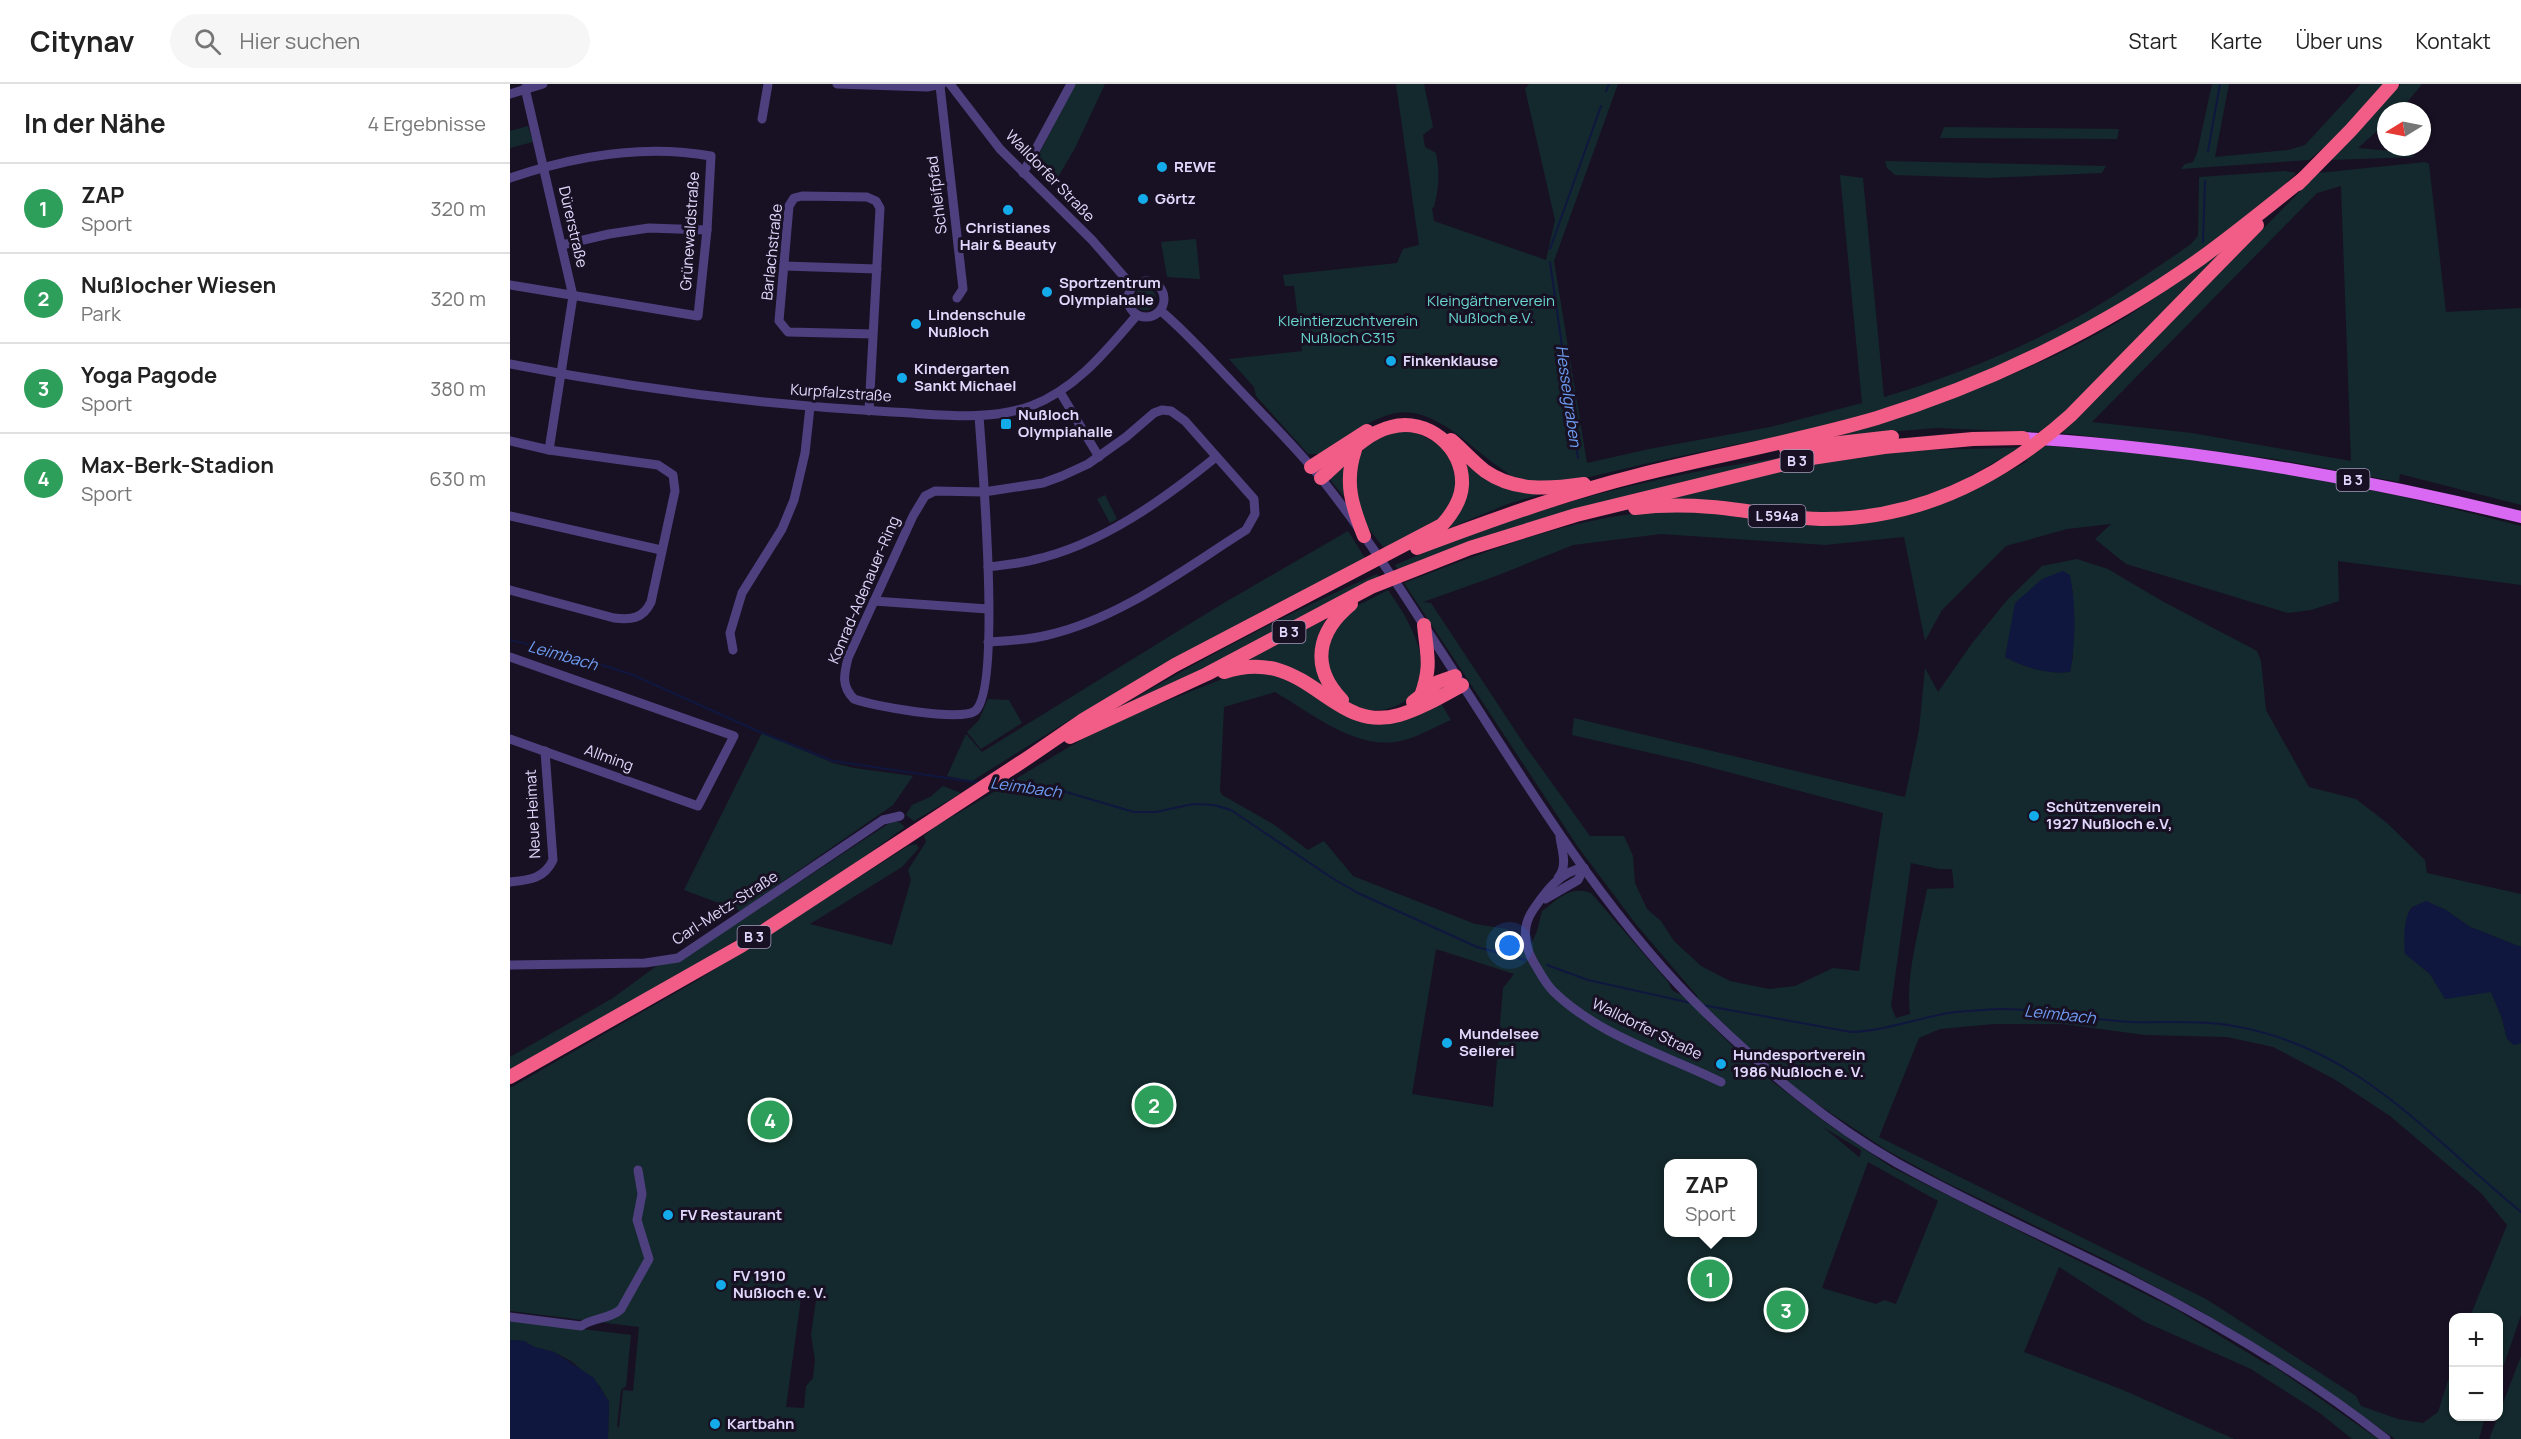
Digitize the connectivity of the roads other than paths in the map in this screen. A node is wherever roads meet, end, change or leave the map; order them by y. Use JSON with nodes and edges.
{"nodes":[{"id":1,"x":543,"y":84,"type":"edge"},
{"id":2,"x":768,"y":84,"type":"edge"},
{"id":3,"x":837,"y":84,"type":"edge"},
{"id":4,"x":1071,"y":84,"type":"edge"},
{"id":5,"x":2392,"y":84,"type":"edge"},
{"id":6,"x":944,"y":85,"type":"edge"},
{"id":7,"x":525,"y":88,"type":"junction"},
{"id":8,"x":510,"y":94,"type":"edge"},
{"id":9,"x":762,"y":119,"type":"dead end"},
{"id":10,"x":544,"y":169,"type":"junction"},
{"id":11,"x":1023,"y":172,"type":"junction"},
{"id":12,"x":510,"y":178,"type":"edge"},
{"id":13,"x":2304,"y":178,"type":"junction"},
{"id":14,"x":707,"y":230,"type":"junction"},
{"id":15,"x":562,"y":245,"type":"junction"},
{"id":16,"x":784,"y":266,"type":"junction"},
{"id":17,"x":877,"y":268,"type":"junction"},
{"id":18,"x":510,"y":285,"type":"edge"},
{"id":19,"x":1133,"y":287,"type":"junction"},
{"id":20,"x":573,"y":296,"type":"junction"},
{"id":21,"x":957,"y":298,"type":"dead end"},
{"id":22,"x":1161,"y":311,"type":"junction"},
{"id":23,"x":1137,"y":315,"type":"junction"},
{"id":24,"x":873,"y":334,"type":"junction"},
{"id":25,"x":510,"y":364,"type":"edge"},
{"id":26,"x":562,"y":374,"type":"junction"},
{"id":27,"x":1060,"y":392,"type":"junction"},
{"id":28,"x":810,"y":407,"type":"junction"},
{"id":29,"x":869,"y":411,"type":"junction"},
{"id":30,"x":979,"y":416,"type":"junction"},
{"id":31,"x":2023,"y":438,"type":"junction"},
{"id":32,"x":510,"y":441,"type":"edge"},
{"id":33,"x":1356,"y":448,"type":"junction"},
{"id":34,"x":549,"y":450,"type":"junction"},
{"id":35,"x":1099,"y":456,"type":"junction"},
{"id":36,"x":1216,"y":457,"type":"junction"},
{"id":37,"x":1677,"y":466,"type":"junction"},
{"id":38,"x":1311,"y":467,"type":"junction"},
{"id":39,"x":1636,"y":476,"type":"junction"},
{"id":40,"x":1321,"y":478,"type":"junction"},
{"id":41,"x":984,"y":492,"type":"junction"},
{"id":42,"x":1576,"y":515,"type":"junction"},
{"id":43,"x":510,"y":516,"type":"edge"},
{"id":44,"x":2521,"y":517,"type":"edge"},
{"id":45,"x":1365,"y":539,"type":"junction"},
{"id":46,"x":661,"y":550,"type":"junction"},
{"id":47,"x":988,"y":567,"type":"junction"},
{"id":48,"x":1371,"y":587,"type":"junction"},
{"id":49,"x":510,"y":590,"type":"edge"},
{"id":50,"x":1318,"y":591,"type":"junction"},
{"id":51,"x":874,"y":601,"type":"junction"},
{"id":52,"x":988,"y":609,"type":"junction"},
{"id":53,"x":1424,"y":625,"type":"junction"},
{"id":54,"x":988,"y":642,"type":"junction"},
{"id":55,"x":733,"y":650,"type":"dead end"},
{"id":56,"x":510,"y":657,"type":"edge"},
{"id":57,"x":1207,"y":674,"type":"junction"},
{"id":58,"x":1458,"y":680,"type":"junction"},
{"id":59,"x":1421,"y":696,"type":"junction"},
{"id":60,"x":510,"y":739,"type":"edge"},
{"id":61,"x":544,"y":751,"type":"junction"},
{"id":62,"x":1029,"y":758,"type":"junction"},
{"id":63,"x":900,"y":816,"type":"dead end"},
{"id":64,"x":1559,"y":832,"type":"junction"},
{"id":65,"x":1584,"y":868,"type":"junction"},
{"id":66,"x":1578,"y":880,"type":"junction"},
{"id":67,"x":510,"y":882,"type":"edge"},
{"id":68,"x":1555,"y":882,"type":"junction"},
{"id":69,"x":1600,"y":889,"type":"junction"},
{"id":70,"x":1536,"y":906,"type":"junction"},
{"id":71,"x":510,"y":965,"type":"edge"},
{"id":72,"x":510,"y":1077,"type":"edge"},
{"id":73,"x":1721,"y":1082,"type":"dead end"},
{"id":74,"x":638,"y":1170,"type":"dead end"},
{"id":75,"x":510,"y":1317,"type":"edge"},
{"id":76,"x":2386,"y":1439,"type":"edge"}],
"edges":[{"from":1,"to":7,"type":"street"},
{"from":2,"to":9,"type":"street"},
{"from":3,"to":6,"type":"street"},
{"from":4,"to":11,"type":"street"},
{"from":5,"to":13,"type":"highway","number":"L 594a"},
{"from":6,"to":11,"type":"street","name":"Walldorfer Straße"},
{"from":6,"to":21,"type":"street","name":"Schleifpfad"},
{"from":7,"to":8,"type":"street"},
{"from":7,"to":10,"type":"street","name":"Dürerstraße"},
{"from":10,"to":12,"type":"street"},
{"from":10,"to":14,"type":"street","name":"Grünewaldstraße"},
{"from":10,"to":15,"type":"street","name":"Dürerstraße"},
{"from":11,"to":19,"type":"street","name":"Walldorfer Straße"},
{"from":13,"to":37,"type":"highway","number":"L 594a"},
{"from":13,"to":42,"type":"highway","number":"L 594a"},
{"from":14,"to":15,"type":"street"},
{"from":14,"to":20,"type":"street","name":"Grünewaldstraße"},
{"from":15,"to":20,"type":"street","name":"Dürerstraße"},
{"from":16,"to":17,"type":"street"},
{"from":16,"to":17,"type":"street","name":"Barlachstraße"},
{"from":16,"to":24,"type":"street","name":"Barlachstraße"},
{"from":17,"to":24,"type":"street","name":"Barlachstraße"},
{"from":18,"to":20,"type":"street"},
{"from":19,"to":22,"type":"street"},
{"from":19,"to":23,"type":"street"},
{"from":20,"to":26,"type":"street","name":"Dürerstraße"},
{"from":22,"to":23,"type":"street"},
{"from":22,"to":38,"type":"street"},
{"from":23,"to":27,"type":"street","name":"Kurpfalzstraße"},
{"from":24,"to":29,"type":"street","name":"Barlachstraße"},
{"from":25,"to":26,"type":"street","name":"Kurpfalzstraße"},
{"from":26,"to":28,"type":"street","name":"Kurpfalzstraße"},
{"from":26,"to":34,"type":"street","name":"Dürerstraße"},
{"from":27,"to":30,"type":"street","name":"Kurpfalzstraße"},
{"from":27,"to":35,"type":"street"},
{"from":28,"to":29,"type":"street","name":"Kurpfalzstraße"},
{"from":28,"to":55,"type":"street"},
{"from":29,"to":30,"type":"street","name":"Kurpfalzstraße"},
{"from":30,"to":41,"type":"street","name":"Konrad-Adenauer-Ring"},
{"from":31,"to":37,"type":"highway","number":"B 3"},
{"from":31,"to":42,"type":"highway","number":"B 3"},
{"from":31,"to":44,"type":"main road","number":"B 3"},
{"from":32,"to":34,"type":"street"},
{"from":33,"to":40,"type":"highway"},
{"from":33,"to":45,"type":"highway"},
{"from":33,"to":50,"type":"highway"},
{"from":34,"to":46,"type":"street"},
{"from":35,"to":36,"type":"street"},
{"from":35,"to":41,"type":"street"},
{"from":36,"to":47,"type":"street"},
{"from":36,"to":54,"type":"street"},
{"from":37,"to":39,"type":"highway","number":"B 3"},
{"from":38,"to":39,"type":"highway"},
{"from":38,"to":40,"type":"street"},
{"from":39,"to":50,"type":"highway","number":"B 3"},
{"from":40,"to":45,"type":"street"},
{"from":41,"to":47,"type":"street","name":"Konrad-Adenauer-Ring"},
{"from":41,"to":51,"type":"street","name":"Konrad-Adenauer-Ring"},
{"from":42,"to":48,"type":"highway","number":"B 3"},
{"from":43,"to":46,"type":"street"},
{"from":45,"to":53,"type":"street"},
{"from":46,"to":49,"type":"street"},
{"from":47,"to":52,"type":"street","name":"Konrad-Adenauer-Ring"},
{"from":48,"to":57,"type":"highway","number":"B 3"},
{"from":48,"to":59,"type":"highway"},
{"from":50,"to":62,"type":"highway","number":"B 3"},
{"from":51,"to":52,"type":"street"},
{"from":51,"to":54,"type":"street","name":"Konrad-Adenauer-Ring"},
{"from":52,"to":54,"type":"street","name":"Konrad-Adenauer-Ring"},
{"from":53,"to":58,"type":"street"},
{"from":53,"to":59,"type":"highway"},
{"from":56,"to":61,"type":"street","name":"Allming"},
{"from":57,"to":58,"type":"highway"},
{"from":57,"to":62,"type":"highway","number":"B 3"},
{"from":58,"to":59,"type":"highway"},
{"from":58,"to":64,"type":"street"},
{"from":60,"to":61,"type":"street","name":"Allming"},
{"from":61,"to":67,"type":"street","name":"Neue Heimat"},
{"from":62,"to":72,"type":"highway","number":"B 3"},
{"from":63,"to":71,"type":"street","name":"Carl-Metz-Straße"},
{"from":64,"to":65,"type":"street"},
{"from":64,"to":68,"type":"street"},
{"from":65,"to":66,"type":"street"},
{"from":65,"to":68,"type":"street","name":"Walldorfer Straße"},
{"from":65,"to":69,"type":"street"},
{"from":66,"to":69,"type":"street"},
{"from":66,"to":70,"type":"street"},
{"from":68,"to":70,"type":"street","name":"Walldorfer Straße"},
{"from":69,"to":76,"type":"street"},
{"from":70,"to":73,"type":"street","name":"Walldorfer Straße"},
{"from":74,"to":75,"type":"street"}]}
